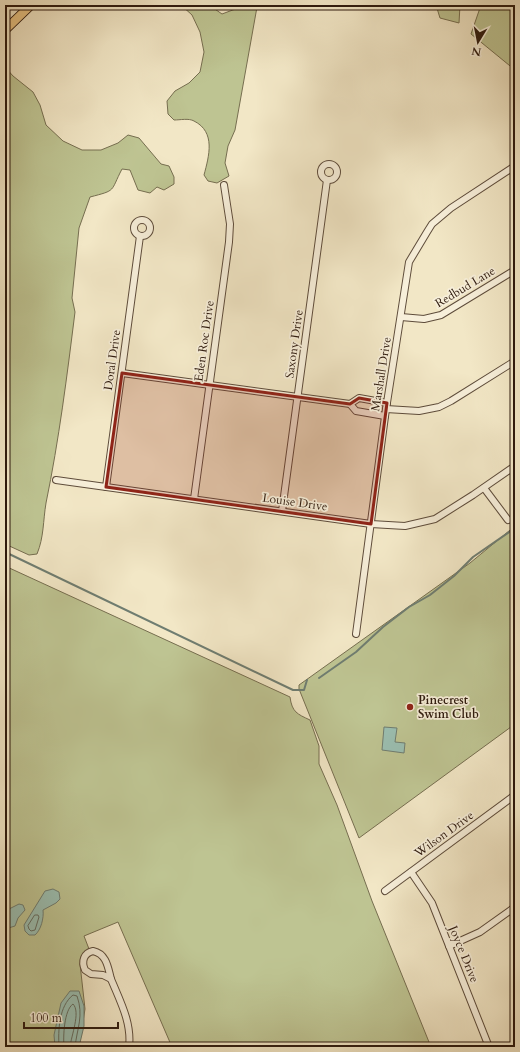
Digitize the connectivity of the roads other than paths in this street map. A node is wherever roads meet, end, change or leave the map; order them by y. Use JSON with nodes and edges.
{"nodes":[{"id":1,"x":31,"y":5,"type":"edge"},
{"id":2,"x":5,"y":30,"type":"edge"},
{"id":3,"x":515,"y":166,"type":"edge"},
{"id":4,"x":327,"y":180,"type":"dead end"},
{"id":5,"x":224,"y":185,"type":"dead end"},
{"id":6,"x":140,"y":236,"type":"dead end"},
{"id":7,"x":515,"y":270,"type":"edge"},
{"id":8,"x":401,"y":317,"type":"junction"},
{"id":9,"x":515,"y":361,"type":"edge"},
{"id":10,"x":122,"y":373,"type":"junction"},
{"id":11,"x":209,"y":385,"type":"junction"},
{"id":12,"x":298,"y":397,"type":"junction"},
{"id":13,"x":350,"y":404,"type":"junction"},
{"id":14,"x":386,"y":409,"type":"junction"},
{"id":15,"x":515,"y":466,"type":"edge"},
{"id":16,"x":56,"y":480,"type":"dead end"},
{"id":17,"x":106,"y":487,"type":"junction"},
{"id":18,"x":484,"y":488,"type":"junction"},
{"id":19,"x":194,"y":499,"type":"junction"},
{"id":20,"x":282,"y":511,"type":"junction"},
{"id":21,"x":508,"y":520,"type":"dead end"},
{"id":22,"x":371,"y":524,"type":"junction"},
{"id":23,"x":356,"y":634,"type":"dead end"},
{"id":24,"x":515,"y":795,"type":"edge"},
{"id":25,"x":411,"y":872,"type":"junction"},
{"id":26,"x":385,"y":891,"type":"dead end"},
{"id":27,"x":515,"y":907,"type":"edge"},
{"id":28,"x":449,"y":946,"type":"junction"},
{"id":29,"x":111,"y":979,"type":"junction"},
{"id":30,"x":129,"y":1047,"type":"edge"},
{"id":31,"x":489,"y":1047,"type":"edge"}],
"edges":[{"from":1,"to":2,"type":"main road"},
{"from":3,"to":8,"type":"street","name":"Marshall Drive"},
{"from":4,"to":12,"type":"street","name":"Saxony Drive"},
{"from":5,"to":11,"type":"street","name":"Eden Roc Drive"},
{"from":6,"to":10,"type":"street","name":"Doral Drive"},
{"from":7,"to":8,"type":"street","name":"Redbud Lane"},
{"from":8,"to":14,"type":"street","name":"Marshall Drive"},
{"from":9,"to":14,"type":"street"},
{"from":10,"to":11,"type":"street"},
{"from":10,"to":17,"type":"street","name":"Doral Drive"},
{"from":11,"to":12,"type":"street"},
{"from":11,"to":19,"type":"street","name":"Eden Roc Drive"},
{"from":12,"to":13,"type":"street"},
{"from":12,"to":20,"type":"street","name":"Saxony Drive"},
{"from":13,"to":14,"type":"street"},
{"from":13,"to":14,"type":"street"},
{"from":14,"to":22,"type":"street","name":"Marshall Drive"},
{"from":15,"to":18,"type":"street","name":"Louise Drive"},
{"from":16,"to":17,"type":"street","name":"Louise Drive"},
{"from":17,"to":19,"type":"street","name":"Louise Drive"},
{"from":18,"to":21,"type":"street"},
{"from":18,"to":22,"type":"street","name":"Louise Drive"},
{"from":19,"to":20,"type":"street","name":"Louise Drive"},
{"from":20,"to":22,"type":"street","name":"Louise Drive"},
{"from":22,"to":23,"type":"street","name":"Marshall Drive"},
{"from":24,"to":25,"type":"street","name":"Wilson Drive"},
{"from":25,"to":26,"type":"street","name":"Wilson Drive"},
{"from":25,"to":28,"type":"street","name":"Joyce Drive"},
{"from":27,"to":28,"type":"street"},
{"from":28,"to":31,"type":"street","name":"Joyce Drive"},
{"from":29,"to":29,"type":"street"},
{"from":29,"to":30,"type":"street"}]}
